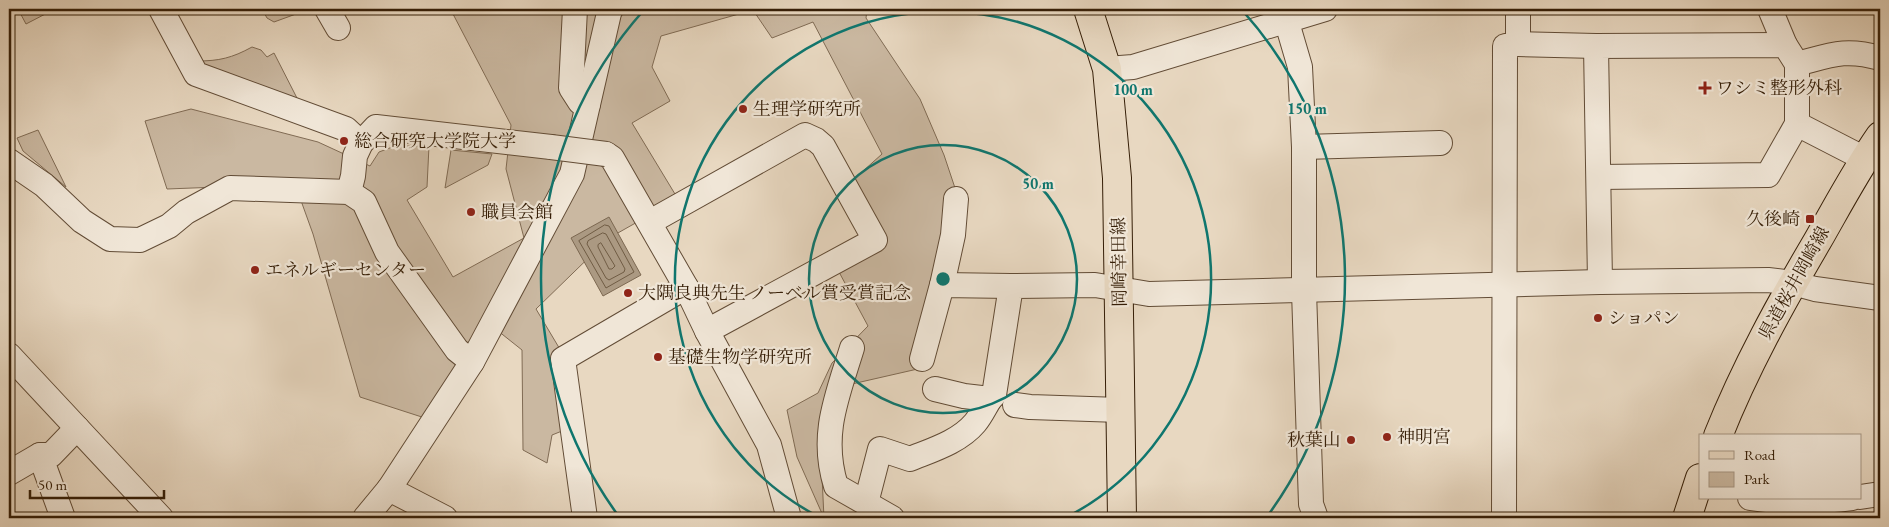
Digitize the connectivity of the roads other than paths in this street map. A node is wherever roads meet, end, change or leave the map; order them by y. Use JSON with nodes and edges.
{"nodes":[{"id":1,"x":161,"y":9,"type":"edge"},
{"id":2,"x":575,"y":9,"type":"edge"},
{"id":3,"x":611,"y":9,"type":"edge"},
{"id":4,"x":1088,"y":9,"type":"edge"},
{"id":5,"x":1325,"y":9,"type":"edge"},
{"id":6,"x":1518,"y":9,"type":"edge"},
{"id":7,"x":1774,"y":10,"type":"edge"},
{"id":8,"x":1285,"y":15,"type":"edge"},
{"id":9,"x":1518,"y":44,"type":"junction"},
{"id":10,"x":1596,"y":46,"type":"junction"},
{"id":11,"x":1791,"y":54,"type":"junction"},
{"id":12,"x":1880,"y":58,"type":"edge"},
{"id":13,"x":1107,"y":69,"type":"junction"},
{"id":14,"x":588,"y":104,"type":"junction"},
{"id":15,"x":1797,"y":124,"type":"junction"},
{"id":16,"x":1880,"y":136,"type":"edge"},
{"id":17,"x":361,"y":143,"type":"junction"},
{"id":18,"x":1440,"y":143,"type":"dead end"},
{"id":19,"x":1304,"y":147,"type":"junction"},
{"id":20,"x":1865,"y":159,"type":"junction"},
{"id":21,"x":9,"y":161,"type":"edge"},
{"id":22,"x":1599,"y":176,"type":"junction"},
{"id":23,"x":349,"y":192,"type":"junction"},
{"id":24,"x":956,"y":199,"type":"dead end"},
{"id":25,"x":650,"y":222,"type":"junction"},
{"id":26,"x":1600,"y":282,"type":"junction"},
{"id":27,"x":1793,"y":282,"type":"junction"},
{"id":28,"x":1504,"y":284,"type":"junction"},
{"id":29,"x":942,"y":285,"type":"junction"},
{"id":30,"x":1011,"y":286,"type":"junction"},
{"id":31,"x":686,"y":287,"type":"junction"},
{"id":32,"x":1119,"y":289,"type":"junction"},
{"id":33,"x":1304,"y":291,"type":"junction"},
{"id":34,"x":1880,"y":298,"type":"edge"},
{"id":35,"x":707,"y":332,"type":"junction"},
{"id":36,"x":852,"y":348,"type":"dead end"},
{"id":37,"x":9,"y":355,"type":"edge"},
{"id":38,"x":922,"y":359,"type":"dead end"},
{"id":39,"x":472,"y":362,"type":"junction"},
{"id":40,"x":934,"y":389,"type":"dead end"},
{"id":41,"x":990,"y":400,"type":"junction"},
{"id":42,"x":1015,"y":405,"type":"dead end"},
{"id":43,"x":1120,"y":410,"type":"junction"},
{"id":44,"x":77,"y":428,"type":"junction"},
{"id":45,"x":1719,"y":434,"type":"edge"},
{"id":46,"x":40,"y":455,"type":"junction"},
{"id":47,"x":9,"y":473,"type":"edge"},
{"id":48,"x":1699,"y":486,"type":"edge"},
{"id":49,"x":389,"y":489,"type":"junction"},
{"id":50,"x":1880,"y":494,"type":"edge"},
{"id":51,"x":1862,"y":497,"type":"edge"},
{"id":52,"x":1762,"y":500,"type":"edge"},
{"id":53,"x":866,"y":503,"type":"junction"},
{"id":54,"x":1840,"y":506,"type":"edge"},
{"id":55,"x":64,"y":518,"type":"edge"},
{"id":56,"x":161,"y":518,"type":"edge"},
{"id":57,"x":365,"y":518,"type":"edge"},
{"id":58,"x":445,"y":518,"type":"edge"},
{"id":59,"x":585,"y":518,"type":"edge"},
{"id":60,"x":789,"y":518,"type":"edge"},
{"id":61,"x":892,"y":518,"type":"edge"},
{"id":62,"x":1122,"y":518,"type":"edge"},
{"id":63,"x":1316,"y":518,"type":"edge"},
{"id":64,"x":1504,"y":518,"type":"edge"},
{"id":65,"x":1687,"y":518,"type":"edge"}],
"edges":[{"from":1,"to":17,"type":"street"},
{"from":2,"to":14,"type":"street"},
{"from":3,"to":14,"type":"street"},
{"from":4,"to":13,"type":"main road","name":"岡崎幸田線"},
{"from":5,"to":8,"type":"street"},
{"from":6,"to":9,"type":"street"},
{"from":7,"to":11,"type":"street"},
{"from":8,"to":13,"type":"street"},
{"from":8,"to":19,"type":"street"},
{"from":9,"to":10,"type":"street"},
{"from":9,"to":28,"type":"street"},
{"from":10,"to":11,"type":"street"},
{"from":10,"to":22,"type":"street"},
{"from":11,"to":12,"type":"street"},
{"from":11,"to":15,"type":"street"},
{"from":13,"to":32,"type":"main road","name":"岡崎幸田線"},
{"from":14,"to":39,"type":"street"},
{"from":15,"to":20,"type":"street"},
{"from":15,"to":22,"type":"street"},
{"from":16,"to":20,"type":"main road","name":"県道桜井岡崎線"},
{"from":17,"to":23,"type":"street"},
{"from":17,"to":25,"type":"street","bridge":true},
{"from":18,"to":19,"type":"street"},
{"from":19,"to":33,"type":"street"},
{"from":20,"to":27,"type":"main road","name":"県道桜井岡崎線"},
{"from":21,"to":23,"type":"street"},
{"from":22,"to":26,"type":"street"},
{"from":23,"to":39,"type":"street"},
{"from":24,"to":29,"type":"street"},
{"from":25,"to":31,"type":"street"},
{"from":25,"to":35,"type":"street"},
{"from":26,"to":27,"type":"street"},
{"from":26,"to":28,"type":"street"},
{"from":27,"to":34,"type":"street"},
{"from":27,"to":45,"type":"main road","name":"県道桜井岡崎線"},
{"from":28,"to":33,"type":"street"},
{"from":28,"to":64,"type":"street"},
{"from":29,"to":30,"type":"street"},
{"from":29,"to":38,"type":"street"},
{"from":30,"to":32,"type":"street"},
{"from":30,"to":41,"type":"street"},
{"from":31,"to":35,"type":"street"},
{"from":31,"to":59,"type":"street"},
{"from":32,"to":33,"type":"street"},
{"from":32,"to":43,"type":"main road","name":"岡崎幸田線"},
{"from":33,"to":63,"type":"street"},
{"from":35,"to":60,"type":"street"},
{"from":36,"to":53,"type":"street"},
{"from":37,"to":44,"type":"street"},
{"from":39,"to":49,"type":"street"},
{"from":40,"to":41,"type":"street"},
{"from":41,"to":53,"type":"street"},
{"from":42,"to":43,"type":"street"},
{"from":43,"to":62,"type":"main road","name":"岡崎幸田線"},
{"from":44,"to":46,"type":"street"},
{"from":44,"to":56,"type":"street"},
{"from":46,"to":47,"type":"street"},
{"from":46,"to":55,"type":"street"},
{"from":48,"to":65,"type":"main road"},
{"from":49,"to":57,"type":"street"},
{"from":49,"to":58,"type":"street"},
{"from":50,"to":51,"type":"street"},
{"from":52,"to":54,"type":"street"},
{"from":53,"to":61,"type":"street"}]}
